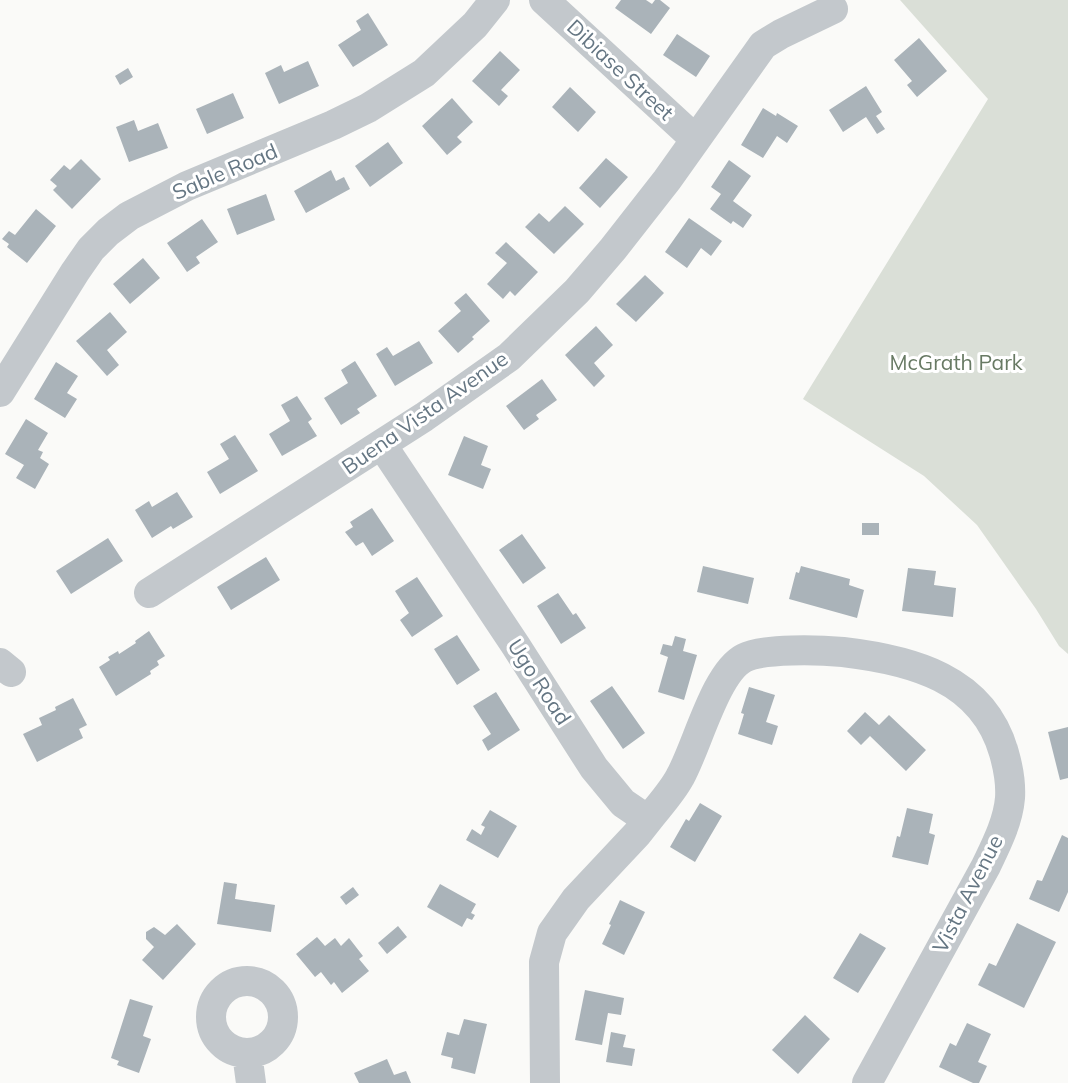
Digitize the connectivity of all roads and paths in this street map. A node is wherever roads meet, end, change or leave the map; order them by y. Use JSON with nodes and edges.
{"nodes":[{"id":1,"x":495,"y":0,"type":"edge"},
{"id":2,"x":544,"y":0,"type":"edge"},
{"id":3,"x":832,"y":9,"type":"dead end"},
{"id":4,"x":695,"y":139,"type":"junction"},
{"id":5,"x":0,"y":392,"type":"edge"},
{"id":6,"x":382,"y":445,"type":"junction"},
{"id":7,"x":149,"y":593,"type":"dead end"},
{"id":8,"x":648,"y":820,"type":"junction"},
{"id":9,"x":247,"y":1053,"type":"dead end"},
{"id":10,"x":251,"y":1083,"type":"edge"},
{"id":11,"x":545,"y":1083,"type":"edge"},
{"id":12,"x":867,"y":1083,"type":"edge"}],
"edges":[{"from":1,"to":5,"type":"street","name":"Sable Road"},
{"from":2,"to":4,"type":"street","name":"Dibiase Street"},
{"from":3,"to":4,"type":"street","name":"Buena Vista Avenue"},
{"from":4,"to":6,"type":"street","name":"Buena Vista Avenue"},
{"from":6,"to":7,"type":"street","name":"Buena Vista Avenue"},
{"from":6,"to":8,"type":"street","name":"Ugo Road"},
{"from":8,"to":11,"type":"street"},
{"from":8,"to":12,"type":"street","name":"Vista Avenue"},
{"from":9,"to":10,"type":"street"}]}
